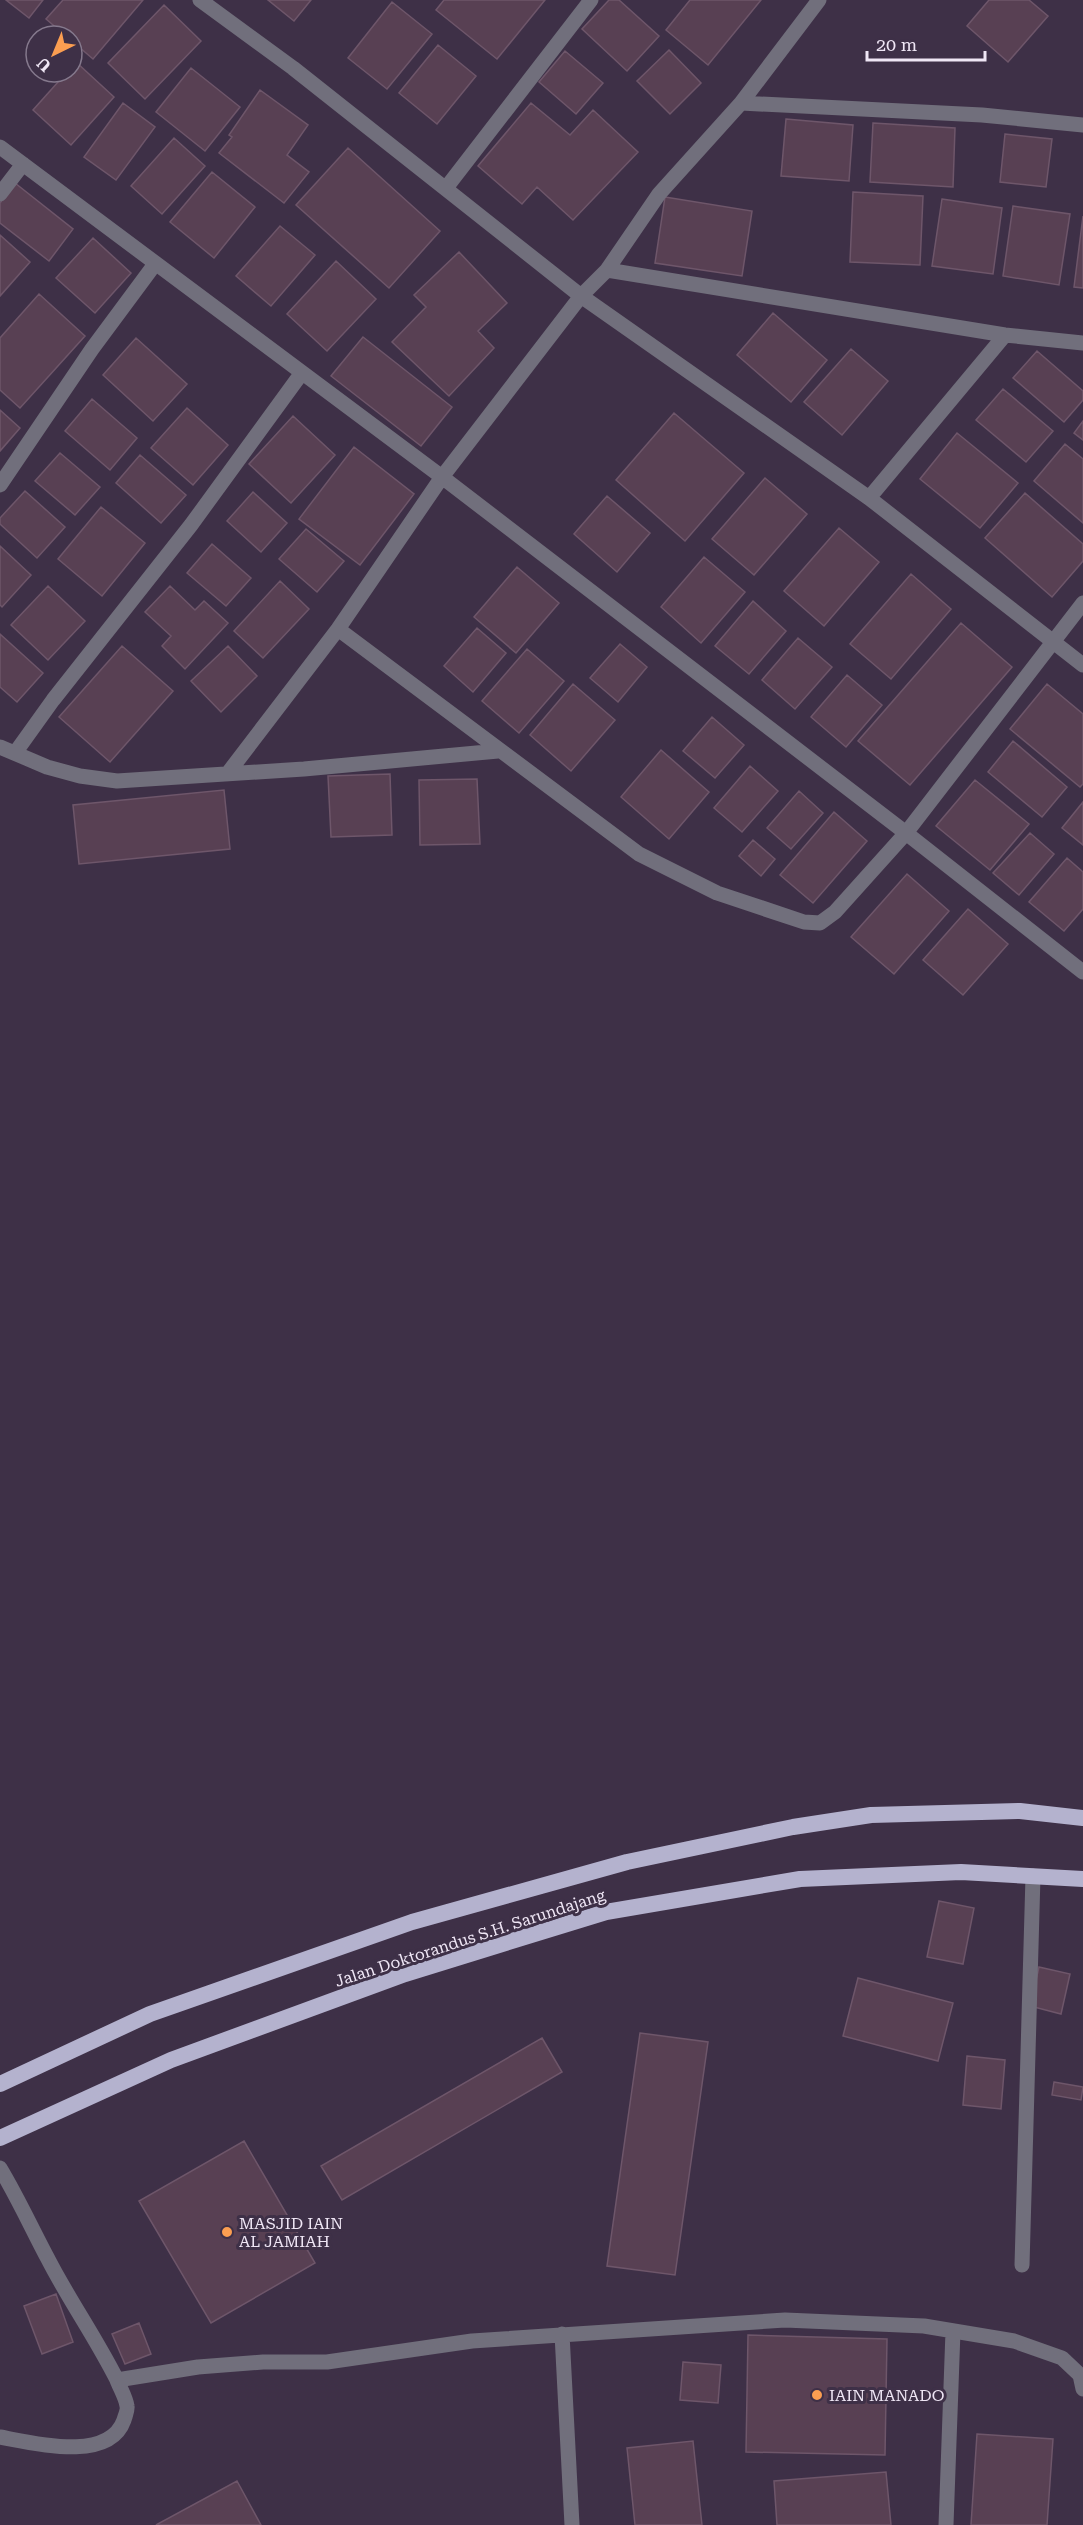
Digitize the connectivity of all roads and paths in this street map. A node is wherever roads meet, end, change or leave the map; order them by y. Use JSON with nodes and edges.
{"nodes":[{"id":1,"x":200,"y":0,"type":"edge"},
{"id":2,"x":591,"y":0,"type":"edge"},
{"id":3,"x":819,"y":0,"type":"edge"},
{"id":4,"x":741,"y":103,"type":"junction"},
{"id":5,"x":1083,"y":125,"type":"edge"},
{"id":6,"x":0,"y":147,"type":"edge"},
{"id":7,"x":23,"y":164,"type":"junction"},
{"id":8,"x":446,"y":188,"type":"junction"},
{"id":9,"x":0,"y":194,"type":"edge"},
{"id":10,"x":155,"y":264,"type":"junction"},
{"id":11,"x":607,"y":270,"type":"junction"},
{"id":12,"x":581,"y":296,"type":"junction"},
{"id":13,"x":1005,"y":335,"type":"junction"},
{"id":14,"x":1083,"y":343,"type":"edge"},
{"id":15,"x":301,"y":374,"type":"junction"},
{"id":16,"x":442,"y":477,"type":"junction"},
{"id":17,"x":0,"y":485,"type":"edge"},
{"id":18,"x":869,"y":498,"type":"junction"},
{"id":19,"x":1083,"y":603,"type":"edge"},
{"id":20,"x":338,"y":629,"type":"junction"},
{"id":21,"x":1052,"y":641,"type":"junction"},
{"id":22,"x":1083,"y":665,"type":"edge"},
{"id":23,"x":0,"y":747,"type":"edge"},
{"id":24,"x":498,"y":751,"type":"junction"},
{"id":25,"x":15,"y":753,"type":"junction"},
{"id":26,"x":228,"y":773,"type":"junction"},
{"id":27,"x":906,"y":833,"type":"junction"},
{"id":28,"x":1083,"y":972,"type":"edge"},
{"id":29,"x":1083,"y":1818,"type":"edge"},
{"id":30,"x":1033,"y":1876,"type":"junction"},
{"id":31,"x":1083,"y":1879,"type":"edge"},
{"id":32,"x":0,"y":2084,"type":"edge"},
{"id":33,"x":0,"y":2138,"type":"edge"},
{"id":34,"x":0,"y":2168,"type":"edge"},
{"id":35,"x":1022,"y":2265,"type":"dead end"},
{"id":36,"x":953,"y":2331,"type":"junction"},
{"id":37,"x":562,"y":2334,"type":"junction"},
{"id":38,"x":117,"y":2380,"type":"junction"},
{"id":39,"x":1083,"y":2389,"type":"edge"},
{"id":40,"x":0,"y":2437,"type":"edge"},
{"id":41,"x":572,"y":2525,"type":"edge"},
{"id":42,"x":946,"y":2525,"type":"edge"}],
"edges":[{"from":1,"to":8,"type":"street"},
{"from":2,"to":8,"type":"street"},
{"from":3,"to":4,"type":"street"},
{"from":4,"to":5,"type":"street"},
{"from":4,"to":11,"type":"street"},
{"from":6,"to":7,"type":"street"},
{"from":7,"to":9,"type":"street"},
{"from":7,"to":10,"type":"street"},
{"from":8,"to":12,"type":"street"},
{"from":10,"to":15,"type":"street"},
{"from":10,"to":17,"type":"street"},
{"from":11,"to":12,"type":"street"},
{"from":11,"to":13,"type":"street"},
{"from":12,"to":16,"type":"street"},
{"from":12,"to":18,"type":"street"},
{"from":13,"to":14,"type":"street"},
{"from":13,"to":18,"type":"street"},
{"from":15,"to":16,"type":"street"},
{"from":15,"to":25,"type":"street"},
{"from":16,"to":20,"type":"street"},
{"from":16,"to":27,"type":"street"},
{"from":18,"to":21,"type":"street"},
{"from":19,"to":21,"type":"street"},
{"from":20,"to":24,"type":"street"},
{"from":20,"to":26,"type":"street"},
{"from":21,"to":22,"type":"street"},
{"from":21,"to":27,"type":"street"},
{"from":23,"to":25,"type":"street"},
{"from":24,"to":26,"type":"street"},
{"from":24,"to":27,"type":"street"},
{"from":25,"to":26,"type":"street"},
{"from":27,"to":28,"type":"street"},
{"from":29,"to":32,"type":"highway","name":"Jalan Doktorandus S.H. Sarundajang"},
{"from":30,"to":31,"type":"highway","name":"Jalan Doktorandus S.H. Sarundajang"},
{"from":30,"to":33,"type":"highway","name":"Jalan Doktorandus S.H. Sarundajang"},
{"from":30,"to":35,"type":"street"},
{"from":34,"to":38,"type":"street"},
{"from":36,"to":37,"type":"street"},
{"from":36,"to":39,"type":"street"},
{"from":36,"to":42,"type":"street"},
{"from":37,"to":38,"type":"street"},
{"from":37,"to":41,"type":"street"},
{"from":38,"to":40,"type":"street"}]}
